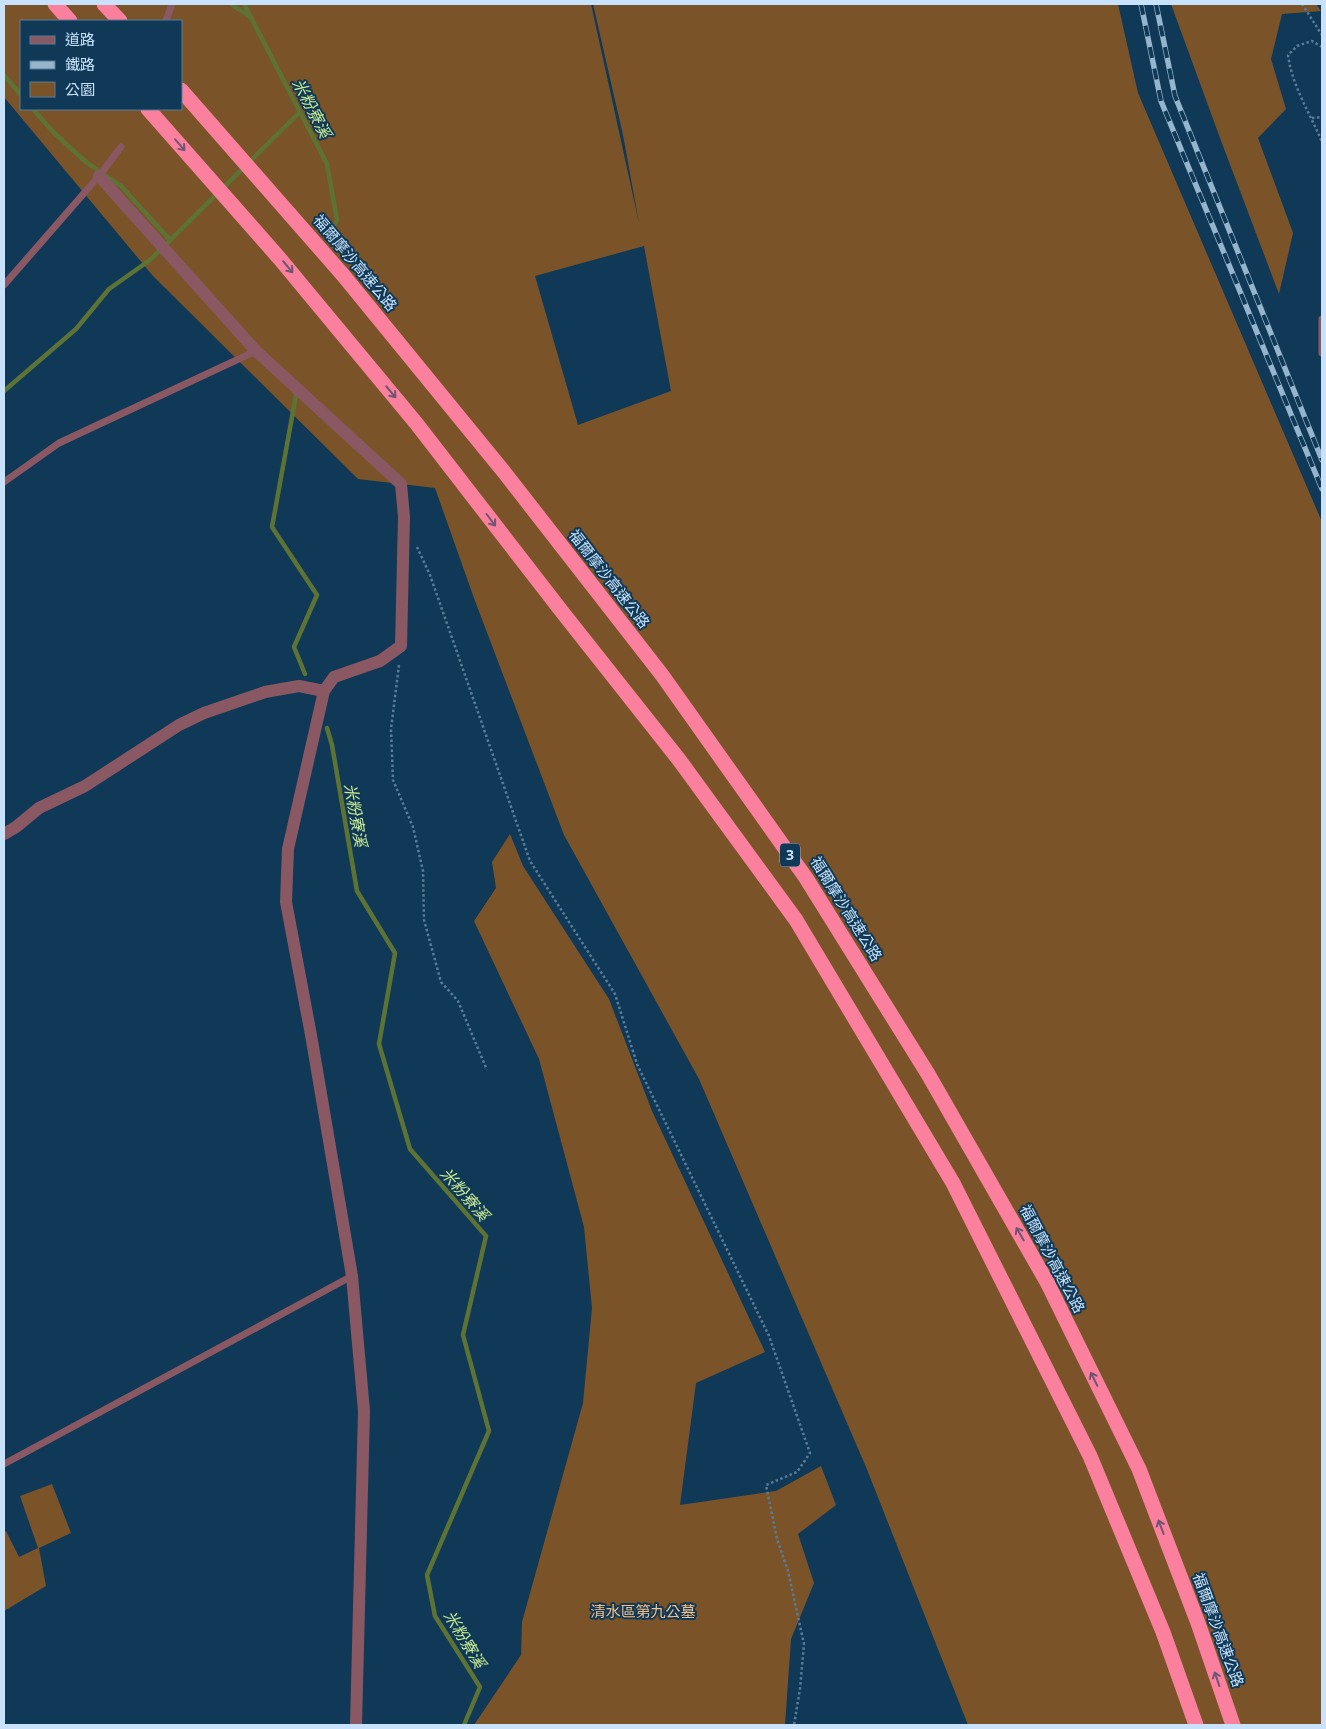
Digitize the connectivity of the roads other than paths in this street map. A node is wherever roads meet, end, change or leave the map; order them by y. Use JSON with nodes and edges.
{"nodes":[{"id":1,"x":55,"y":4,"type":"edge"},
{"id":2,"x":104,"y":4,"type":"edge"},
{"id":3,"x":172,"y":4,"type":"edge"},
{"id":4,"x":69,"y":20,"type":"edge"},
{"id":5,"x":119,"y":20,"type":"edge"},
{"id":6,"x":166,"y":20,"type":"edge"},
{"id":7,"x":182,"y":91,"type":"edge"},
{"id":8,"x":149,"y":110,"type":"edge"},
{"id":9,"x":122,"y":147,"type":"dead end"},
{"id":10,"x":99,"y":176,"type":"junction"},
{"id":11,"x":4,"y":285,"type":"edge"},
{"id":12,"x":1322,"y":319,"type":"edge"},
{"id":13,"x":256,"y":351,"type":"junction"},
{"id":14,"x":1322,"y":353,"type":"edge"},
{"id":15,"x":4,"y":482,"type":"edge"},
{"id":16,"x":324,"y":691,"type":"junction"},
{"id":17,"x":4,"y":834,"type":"edge"},
{"id":18,"x":352,"y":1276,"type":"junction"},
{"id":19,"x":4,"y":1464,"type":"edge"},
{"id":20,"x":356,"y":1725,"type":"edge"},
{"id":21,"x":1196,"y":1725,"type":"edge"},
{"id":22,"x":1233,"y":1725,"type":"edge"}],
"edges":[{"from":1,"to":4,"type":"highway"},
{"from":2,"to":5,"type":"highway"},
{"from":3,"to":6,"type":"lane"},
{"from":22,"to":7,"type":"highway","name":"福爾摩沙高速公路","number":"3","one_way":true},
{"from":8,"to":21,"type":"highway","number":"3","one_way":true},
{"from":9,"to":10,"type":"lane"},
{"from":10,"to":11,"type":"lane"},
{"from":10,"to":13,"type":"street"},
{"from":12,"to":14,"type":"lane"},
{"from":13,"to":15,"type":"lane"},
{"from":13,"to":16,"type":"street"},
{"from":16,"to":17,"type":"street"},
{"from":16,"to":18,"type":"street"},
{"from":18,"to":19,"type":"lane"},
{"from":18,"to":20,"type":"street"}]}
